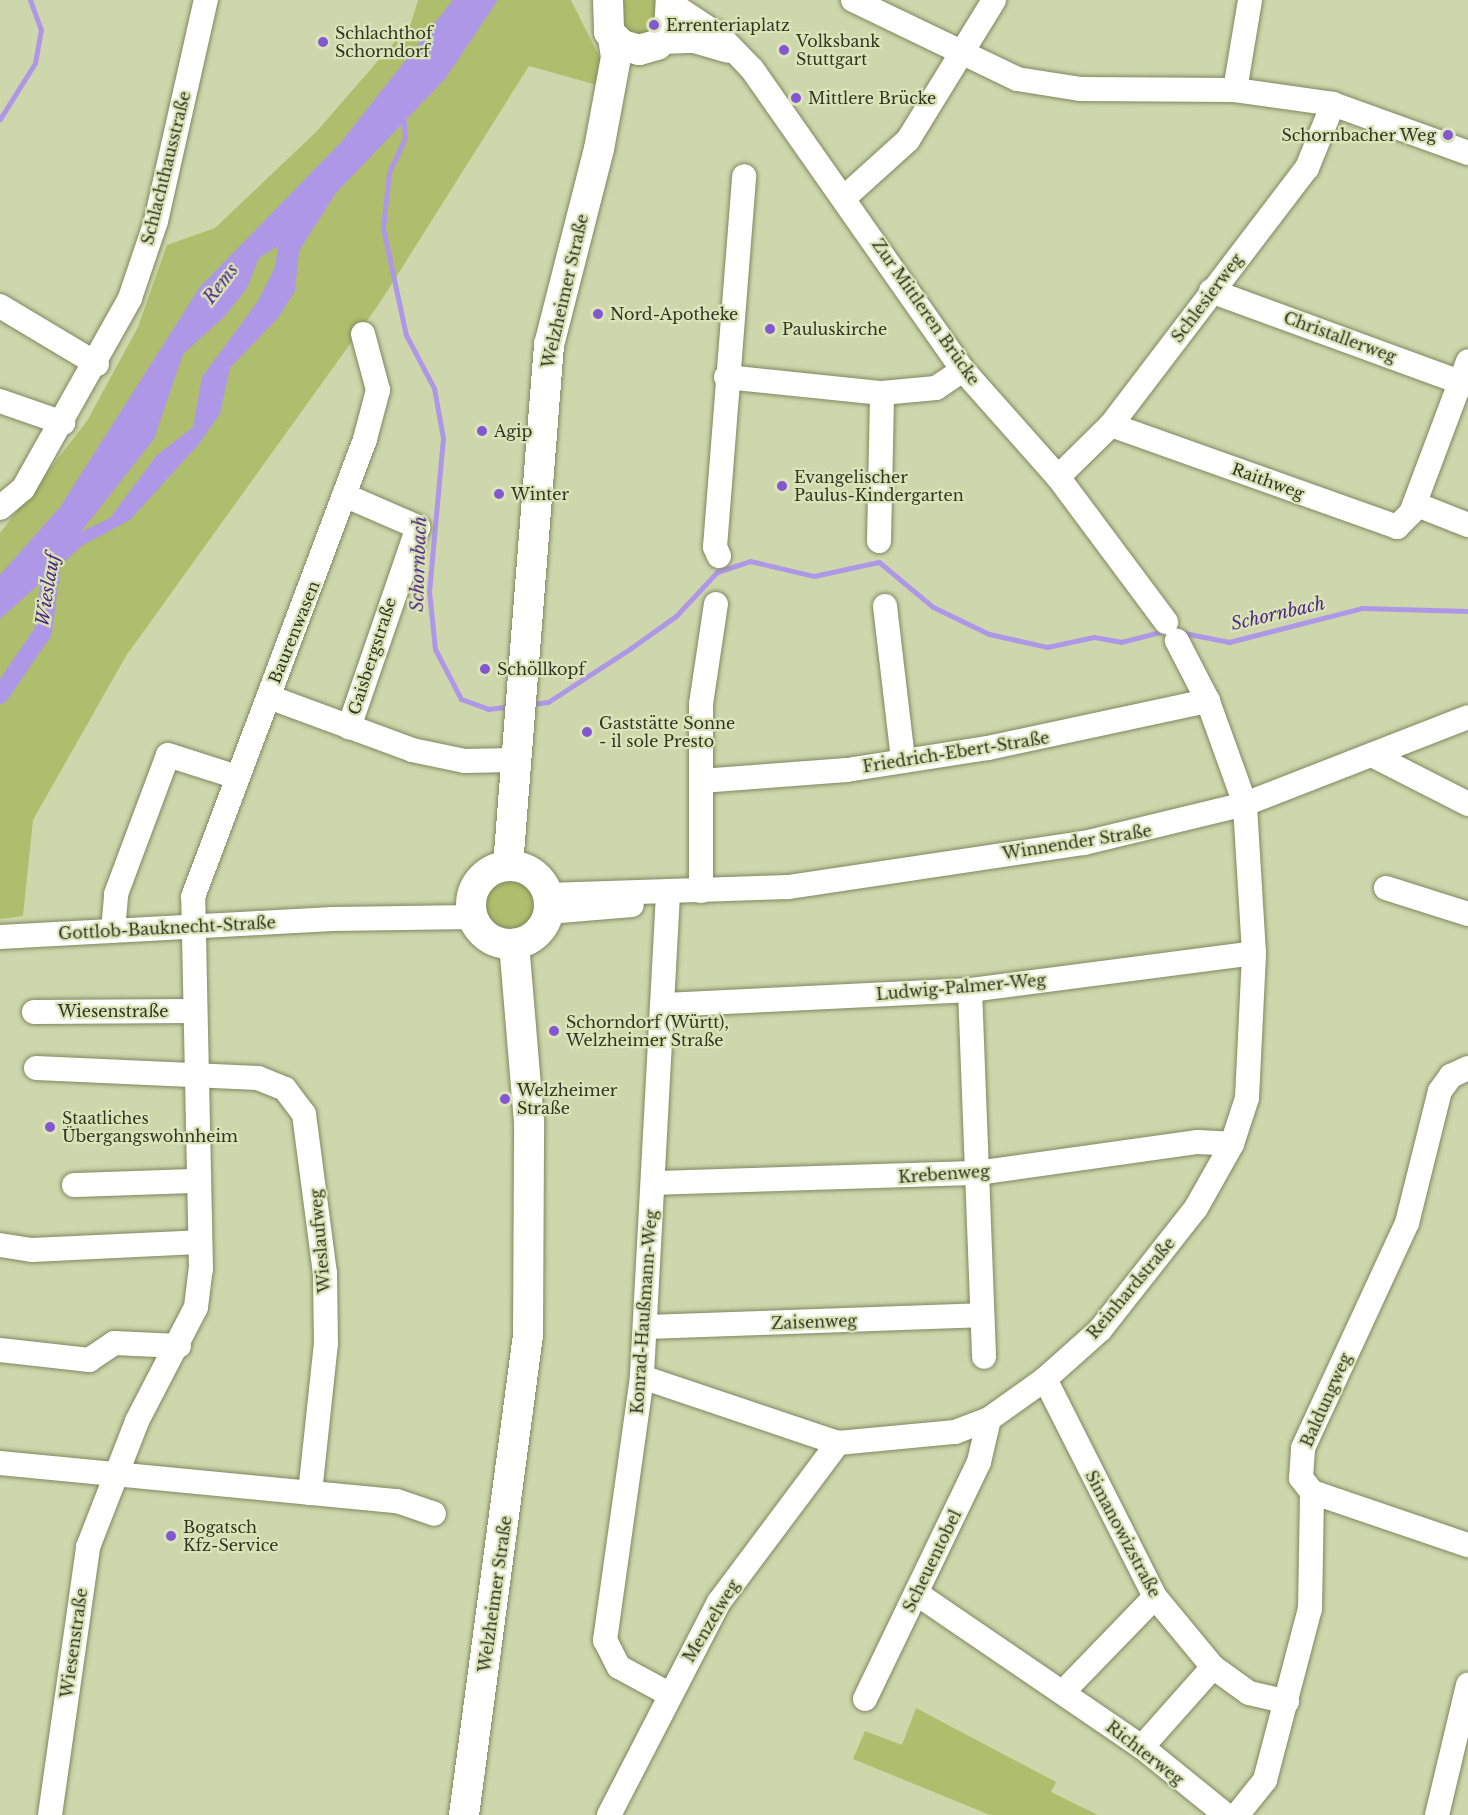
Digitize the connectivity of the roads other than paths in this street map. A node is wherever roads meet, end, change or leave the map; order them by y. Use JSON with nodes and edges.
{"nodes":[{"id":1,"x":206,"y":0,"type":"edge"},
{"id":2,"x":853,"y":0,"type":"edge"},
{"id":3,"x":994,"y":0,"type":"edge"},
{"id":4,"x":1250,"y":0,"type":"edge"},
{"id":5,"x":672,"y":2,"type":"edge"},
{"id":6,"x":604,"y":13,"type":"edge"},
{"id":7,"x":654,"y":45,"type":"junction"},
{"id":8,"x":966,"y":52,"type":"junction"},
{"id":9,"x":736,"y":54,"type":"junction"},
{"id":10,"x":1235,"y":90,"type":"junction"},
{"id":11,"x":1333,"y":104,"type":"junction"},
{"id":12,"x":599,"y":150,"type":"junction"},
{"id":13,"x":1468,"y":153,"type":"edge"},
{"id":14,"x":744,"y":176,"type":"dead end"},
{"id":15,"x":845,"y":197,"type":"junction"},
{"id":16,"x":1211,"y":291,"type":"junction"},
{"id":17,"x":0,"y":306,"type":"edge"},
{"id":18,"x":363,"y":333,"type":"dead end"},
{"id":19,"x":97,"y":364,"type":"junction"},
{"id":20,"x":963,"y":370,"type":"junction"},
{"id":21,"x":1466,"y":376,"type":"edge"},
{"id":22,"x":726,"y":377,"type":"junction"},
{"id":23,"x":882,"y":393,"type":"junction"},
{"id":24,"x":0,"y":401,"type":"edge"},
{"id":25,"x":63,"y":423,"type":"junction"},
{"id":26,"x":1111,"y":425,"type":"junction"},
{"id":27,"x":1058,"y":477,"type":"junction"},
{"id":28,"x":344,"y":495,"type":"junction"},
{"id":29,"x":1415,"y":504,"type":"junction"},
{"id":30,"x":0,"y":508,"type":"edge"},
{"id":31,"x":1468,"y":525,"type":"edge"},
{"id":32,"x":879,"y":541,"type":"dead end"},
{"id":33,"x":719,"y":556,"type":"dead end"},
{"id":34,"x":716,"y":604,"type":"dead end"},
{"id":35,"x":885,"y":606,"type":"dead end"},
{"id":36,"x":269,"y":697,"type":"junction"},
{"id":37,"x":1208,"y":701,"type":"junction"},
{"id":38,"x":516,"y":707,"type":"junction"},
{"id":39,"x":1468,"y":717,"type":"edge"},
{"id":40,"x":349,"y":727,"type":"junction"},
{"id":41,"x":1372,"y":755,"type":"junction"},
{"id":42,"x":513,"y":760,"type":"junction"},
{"id":43,"x":903,"y":760,"type":"junction"},
{"id":44,"x":237,"y":777,"type":"junction"},
{"id":45,"x":701,"y":781,"type":"junction"},
{"id":46,"x":1245,"y":804,"type":"junction"},
{"id":47,"x":1468,"y":804,"type":"edge"},
{"id":48,"x":516,"y":868,"type":"junction"},
{"id":49,"x":1386,"y":888,"type":"dead end"},
{"id":50,"x":701,"y":891,"type":"junction"},
{"id":51,"x":668,"y":894,"type":"junction"},
{"id":52,"x":548,"y":904,"type":"junction"},
{"id":53,"x":472,"y":909,"type":"junction"},
{"id":54,"x":1468,"y":914,"type":"edge"},
{"id":55,"x":192,"y":929,"type":"junction"},
{"id":56,"x":113,"y":931,"type":"junction"},
{"id":57,"x":0,"y":937,"type":"edge"},
{"id":58,"x":523,"y":940,"type":"junction"},
{"id":59,"x":1254,"y":953,"type":"junction"},
{"id":60,"x":970,"y":990,"type":"junction"},
{"id":61,"x":666,"y":1005,"type":"junction"},
{"id":62,"x":192,"y":1011,"type":"junction"},
{"id":63,"x":34,"y":1012,"type":"dead end"},
{"id":64,"x":36,"y":1068,"type":"dead end"},
{"id":65,"x":1468,"y":1068,"type":"edge"},
{"id":66,"x":194,"y":1071,"type":"junction"},
{"id":67,"x":1232,"y":1144,"type":"junction"},
{"id":68,"x":977,"y":1173,"type":"junction"},
{"id":69,"x":195,"y":1180,"type":"junction"},
{"id":70,"x":654,"y":1183,"type":"junction"},
{"id":71,"x":74,"y":1185,"type":"dead end"},
{"id":72,"x":199,"y":1242,"type":"junction"},
{"id":73,"x":0,"y":1245,"type":"edge"},
{"id":74,"x":982,"y":1315,"type":"junction"},
{"id":75,"x":645,"y":1327,"type":"junction"},
{"id":76,"x":179,"y":1346,"type":"junction"},
{"id":77,"x":0,"y":1350,"type":"edge"},
{"id":78,"x":984,"y":1357,"type":"dead end"},
{"id":79,"x":642,"y":1377,"type":"junction"},
{"id":80,"x":1045,"y":1379,"type":"junction"},
{"id":81,"x":989,"y":1419,"type":"junction"},
{"id":82,"x":838,"y":1443,"type":"junction"},
{"id":83,"x":0,"y":1463,"type":"edge"},
{"id":84,"x":114,"y":1476,"type":"junction"},
{"id":85,"x":1312,"y":1492,"type":"junction"},
{"id":86,"x":310,"y":1493,"type":"junction"},
{"id":87,"x":434,"y":1514,"type":"dead end"},
{"id":88,"x":1468,"y":1545,"type":"edge"},
{"id":89,"x":916,"y":1593,"type":"junction"},
{"id":90,"x":1155,"y":1597,"type":"junction"},
{"id":91,"x":1213,"y":1667,"type":"junction"},
{"id":92,"x":1468,"y":1685,"type":"edge"},
{"id":93,"x":1063,"y":1692,"type":"junction"},
{"id":94,"x":669,"y":1694,"type":"junction"},
{"id":95,"x":865,"y":1700,"type":"dead end"},
{"id":96,"x":1287,"y":1702,"type":"junction"},
{"id":97,"x":1142,"y":1748,"type":"junction"},
{"id":98,"x":50,"y":1815,"type":"edge"},
{"id":99,"x":464,"y":1815,"type":"edge"},
{"id":100,"x":609,"y":1815,"type":"edge"},
{"id":101,"x":1226,"y":1815,"type":"edge"},
{"id":102,"x":1237,"y":1815,"type":"edge"},
{"id":103,"x":1437,"y":1815,"type":"edge"}],
"edges":[{"from":1,"to":19,"type":"street","name":"Schlachthausstraße"},
{"from":2,"to":8,"type":"street"},
{"from":3,"to":8,"type":"street"},
{"from":4,"to":10,"type":"street"},
{"from":5,"to":7,"type":"main road","name":"Welzheimer Straße"},
{"from":5,"to":9,"type":"street","name":"Zur Mittleren Brücke"},
{"from":6,"to":7,"type":"main road"},
{"from":6,"to":12,"type":"main road","name":"Welzheimer Straße"},
{"from":7,"to":9,"type":"street"},
{"from":7,"to":12,"type":"main road","name":"Welzheimer Straße"},
{"from":8,"to":10,"type":"street"},
{"from":8,"to":15,"type":"street"},
{"from":9,"to":15,"type":"street","name":"Zur Mittleren Brücke"},
{"from":10,"to":11,"type":"street"},
{"from":11,"to":13,"type":"street"},
{"from":11,"to":16,"type":"street","name":"Schlesierweg"},
{"from":12,"to":38,"type":"main road","name":"Welzheimer Straße"},
{"from":14,"to":22,"type":"street"},
{"from":15,"to":20,"type":"street","name":"Zur Mittleren Brücke"},
{"from":16,"to":21,"type":"street","name":"Christallerweg"},
{"from":16,"to":26,"type":"street","name":"Schlesierweg"},
{"from":17,"to":19,"type":"street"},
{"from":18,"to":28,"type":"street","name":"Baurenwasen"},
{"from":19,"to":25,"type":"street","name":"Schlachthausstraße"},
{"from":20,"to":23,"type":"street"},
{"from":20,"to":27,"type":"street","name":"Zur Mittleren Brücke"},
{"from":21,"to":29,"type":"street","name":"Raithweg"},
{"from":22,"to":23,"type":"street"},
{"from":22,"to":33,"type":"street"},
{"from":23,"to":32,"type":"street"},
{"from":24,"to":25,"type":"street"},
{"from":25,"to":30,"type":"street","name":"Schlachthausstraße"},
{"from":26,"to":27,"type":"street","name":"Schlesierweg"},
{"from":26,"to":29,"type":"street","name":"Raithweg"},
{"from":27,"to":37,"type":"street","name":"Zur Mittleren Brücke"},
{"from":28,"to":36,"type":"street","name":"Baurenwasen"},
{"from":28,"to":40,"type":"street","name":"Gaisbergstraße"},
{"from":29,"to":31,"type":"street"},
{"from":34,"to":45,"type":"street"},
{"from":35,"to":43,"type":"street"},
{"from":36,"to":40,"type":"street","name":"Gaisbergstraße"},
{"from":36,"to":44,"type":"street","name":"Baurenwasen"},
{"from":37,"to":43,"type":"street","name":"Friedrich-Ebert-Straße"},
{"from":37,"to":46,"type":"street","name":"Zur Mittleren Brücke"},
{"from":38,"to":42,"type":"main road","name":"Welzheimer Straße"},
{"from":38,"to":48,"type":"main road","name":"Welzheimer Straße"},
{"from":39,"to":41,"type":"street","name":"Winnender Straße"},
{"from":40,"to":42,"type":"street","name":"Gaisbergstraße"},
{"from":41,"to":46,"type":"street","name":"Winnender Straße"},
{"from":41,"to":47,"type":"street"},
{"from":42,"to":48,"type":"main road","name":"Welzheimer Straße"},
{"from":43,"to":45,"type":"street","name":"Friedrich-Ebert-Straße"},
{"from":44,"to":55,"type":"street","name":"Baurenwasen"},
{"from":44,"to":56,"type":"street"},
{"from":45,"to":50,"type":"street"},
{"from":46,"to":50,"type":"street","name":"Winnender Straße"},
{"from":46,"to":59,"type":"street","name":"Reinhardstraße"},
{"from":48,"to":52,"type":"main road"},
{"from":48,"to":53,"type":"main road"},
{"from":49,"to":54,"type":"street"},
{"from":50,"to":51,"type":"street","name":"Winnender Straße"},
{"from":51,"to":52,"type":"street","name":"Winnender Straße"},
{"from":51,"to":61,"type":"street","name":"Konrad-Haußmann-Weg"},
{"from":52,"to":58,"type":"main road"},
{"from":53,"to":55,"type":"street","name":"Gottlob-Bauknecht-Straße"},
{"from":53,"to":58,"type":"main road"},
{"from":55,"to":56,"type":"street","name":"Gottlob-Bauknecht-Straße"},
{"from":55,"to":62,"type":"street","name":"Wiesenstraße"},
{"from":56,"to":57,"type":"street","name":"Gottlob-Bauknecht-Straße"},
{"from":58,"to":99,"type":"main road","name":"Welzheimer Straße"},
{"from":59,"to":60,"type":"street","name":"Ludwig-Palmer-Weg"},
{"from":59,"to":67,"type":"street","name":"Reinhardstraße"},
{"from":60,"to":61,"type":"street","name":"Ludwig-Palmer-Weg"},
{"from":60,"to":68,"type":"street"},
{"from":61,"to":70,"type":"street","name":"Konrad-Haußmann-Weg"},
{"from":62,"to":63,"type":"street","name":"Wiesenstraße"},
{"from":62,"to":66,"type":"street","name":"Wiesenstraße"},
{"from":64,"to":66,"type":"street"},
{"from":65,"to":85,"type":"street","name":"Baldungweg"},
{"from":66,"to":69,"type":"street","name":"Wiesenstraße"},
{"from":66,"to":86,"type":"street","name":"Wieslaufweg"},
{"from":67,"to":68,"type":"street","name":"Krebenweg"},
{"from":67,"to":80,"type":"street","name":"Reinhardstraße"},
{"from":68,"to":70,"type":"street","name":"Krebenweg"},
{"from":68,"to":74,"type":"street"},
{"from":69,"to":71,"type":"street"},
{"from":69,"to":72,"type":"street","name":"Wiesenstraße"},
{"from":70,"to":75,"type":"street","name":"Konrad-Haußmann-Weg"},
{"from":72,"to":73,"type":"street"},
{"from":72,"to":76,"type":"street","name":"Wiesenstraße"},
{"from":74,"to":75,"type":"street","name":"Zaisenweg"},
{"from":74,"to":78,"type":"street"},
{"from":75,"to":79,"type":"street","name":"Konrad-Haußmann-Weg"},
{"from":76,"to":77,"type":"street"},
{"from":76,"to":84,"type":"street","name":"Wiesenstraße"},
{"from":79,"to":82,"type":"street","name":"Reinhardstraße"},
{"from":79,"to":94,"type":"street","name":"Konrad-Haußmann-Weg"},
{"from":80,"to":81,"type":"street","name":"Reinhardstraße"},
{"from":80,"to":90,"type":"street","name":"Simanowizstraße"},
{"from":81,"to":82,"type":"street","name":"Reinhardstraße"},
{"from":81,"to":89,"type":"street","name":"Scheuentobel"},
{"from":82,"to":94,"type":"street","name":"Menzelweg"},
{"from":83,"to":84,"type":"street"},
{"from":84,"to":86,"type":"street"},
{"from":84,"to":98,"type":"street","name":"Wiesenstraße"},
{"from":85,"to":88,"type":"street"},
{"from":85,"to":96,"type":"street","name":"Baldungweg"},
{"from":86,"to":87,"type":"street"},
{"from":89,"to":93,"type":"street","name":"Richterweg"},
{"from":89,"to":95,"type":"street","name":"Scheuentobel"},
{"from":90,"to":91,"type":"street","name":"Simanowizstraße"},
{"from":90,"to":93,"type":"street"},
{"from":91,"to":96,"type":"street","name":"Simanowizstraße"},
{"from":91,"to":97,"type":"street"},
{"from":92,"to":103,"type":"street"},
{"from":93,"to":97,"type":"street","name":"Richterweg"},
{"from":94,"to":100,"type":"street","name":"Menzelweg"},
{"from":96,"to":102,"type":"street","name":"Baldungweg"},
{"from":97,"to":101,"type":"street","name":"Richterweg"}]}
